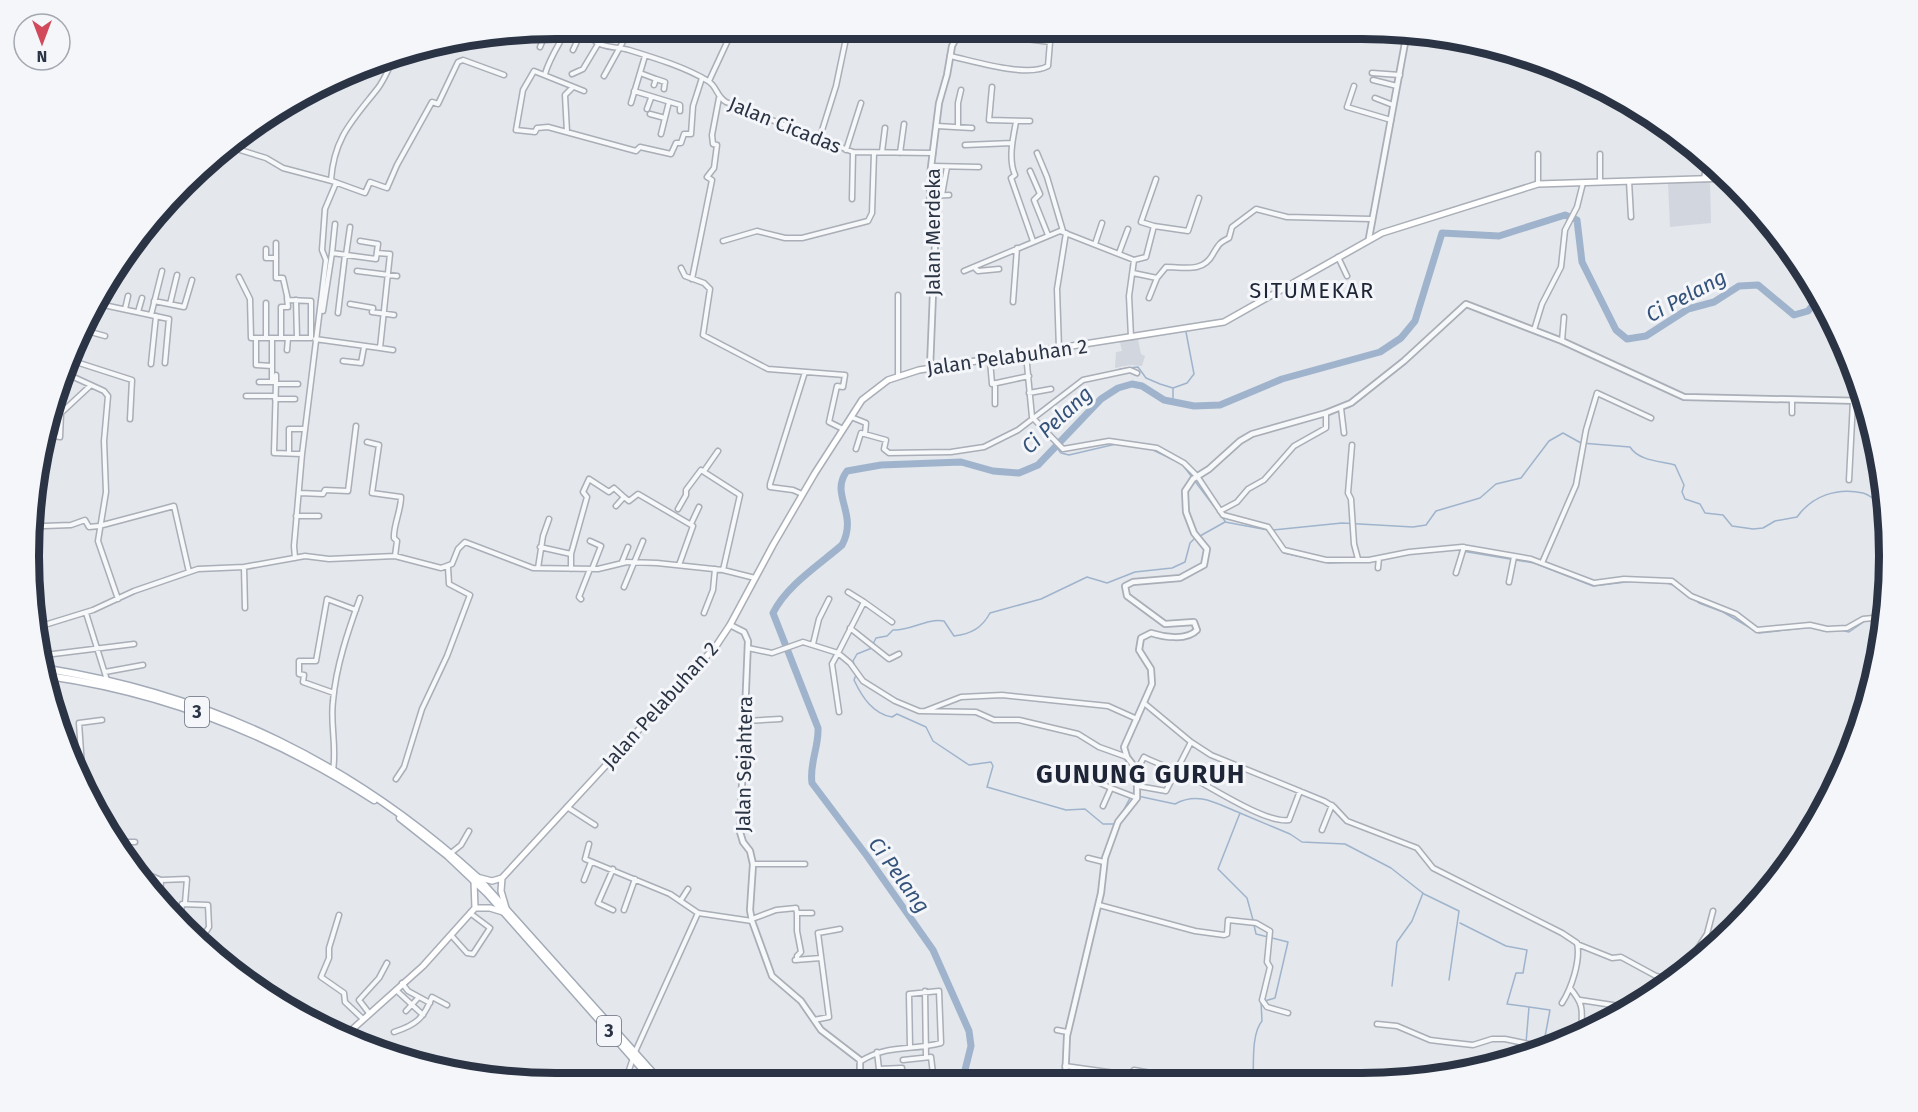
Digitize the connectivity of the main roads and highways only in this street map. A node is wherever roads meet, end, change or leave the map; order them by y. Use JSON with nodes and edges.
{"nodes":[{"id":1,"x":1716,"y":179,"type":"edge"},
{"id":2,"x":52,"y":670,"type":"edge"},
{"id":3,"x":54,"y":677,"type":"edge"},
{"id":4,"x":335,"y":773,"type":"junction"},
{"id":5,"x":365,"y":792,"type":"junction"},
{"id":6,"x":475,"y":877,"type":"junction"},
{"id":7,"x":501,"y":878,"type":"junction"},
{"id":8,"x":475,"y":908,"type":"junction"},
{"id":9,"x":504,"y":910,"type":"junction"},
{"id":10,"x":351,"y":1031,"type":"edge"},
{"id":11,"x":634,"y":1055,"type":"junction"},
{"id":12,"x":647,"y":1073,"type":"edge"},
{"id":13,"x":652,"y":1073,"type":"edge"}],
"edges":[{"from":1,"to":7,"type":"main road","name":"Jalan Pelabuhan 2"},
{"from":2,"to":4,"type":"main road"},
{"from":3,"to":4,"type":"main road","number":"3"},
{"from":4,"to":5,"type":"main road","number":"3"},
{"from":5,"to":6,"type":"main road","number":"3"},
{"from":5,"to":6,"type":"main road","number":"3"},
{"from":6,"to":7,"type":"main road"},
{"from":6,"to":8,"type":"main road"},
{"from":6,"to":9,"type":"main road","number":"3"},
{"from":7,"to":9,"type":"main road"},
{"from":8,"to":9,"type":"main road"},
{"from":8,"to":10,"type":"main road"},
{"from":9,"to":11,"type":"main road","number":"3"},
{"from":11,"to":12,"type":"main road","number":"3"},
{"from":11,"to":13,"type":"main road","number":"3"}]}
